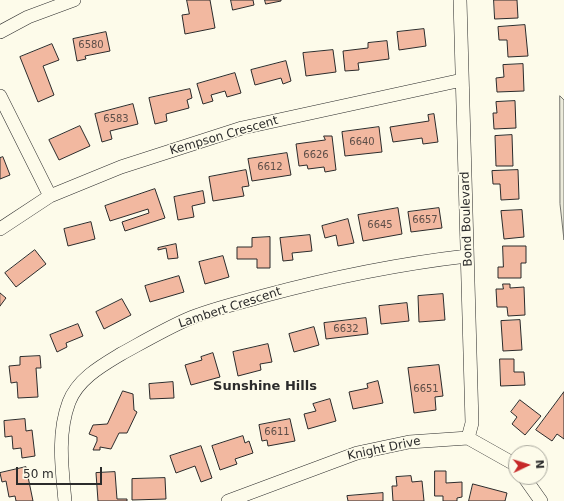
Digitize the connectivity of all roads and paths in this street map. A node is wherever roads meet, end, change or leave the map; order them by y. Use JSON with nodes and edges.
{"nodes":[{"id":1,"x":74,"y":0,"type":"edge"},
{"id":2,"x":460,"y":0,"type":"edge"},
{"id":3,"x":0,"y":32,"type":"edge"},
{"id":4,"x":462,"y":80,"type":"junction"},
{"id":5,"x":0,"y":96,"type":"edge"},
{"id":6,"x":50,"y":196,"type":"junction"},
{"id":7,"x":0,"y":229,"type":"edge"},
{"id":8,"x":468,"y":256,"type":"junction"},
{"id":9,"x":468,"y":438,"type":"junction"},
{"id":10,"x":508,"y":460,"type":"edge"},
{"id":11,"x":530,"y":485,"type":"edge"},
{"id":12,"x":65,"y":501,"type":"edge"},
{"id":13,"x":228,"y":501,"type":"edge"},
{"id":14,"x":541,"y":501,"type":"edge"}],
"edges":[{"from":1,"to":3,"type":"street"},
{"from":2,"to":4,"type":"street","name":"Bond Boulevard"},
{"from":4,"to":6,"type":"street","name":"Kempson Crescent"},
{"from":4,"to":8,"type":"street","name":"Bond Boulevard"},
{"from":5,"to":6,"type":"street"},
{"from":6,"to":7,"type":"street","name":"Kempson Crescent"},
{"from":8,"to":9,"type":"street","name":"Bond Boulevard"},
{"from":8,"to":12,"type":"street","name":"Lambert Crescent"},
{"from":9,"to":10,"type":"street"},
{"from":9,"to":13,"type":"street","name":"Knight Drive"},
{"from":11,"to":14,"type":"street"}]}
